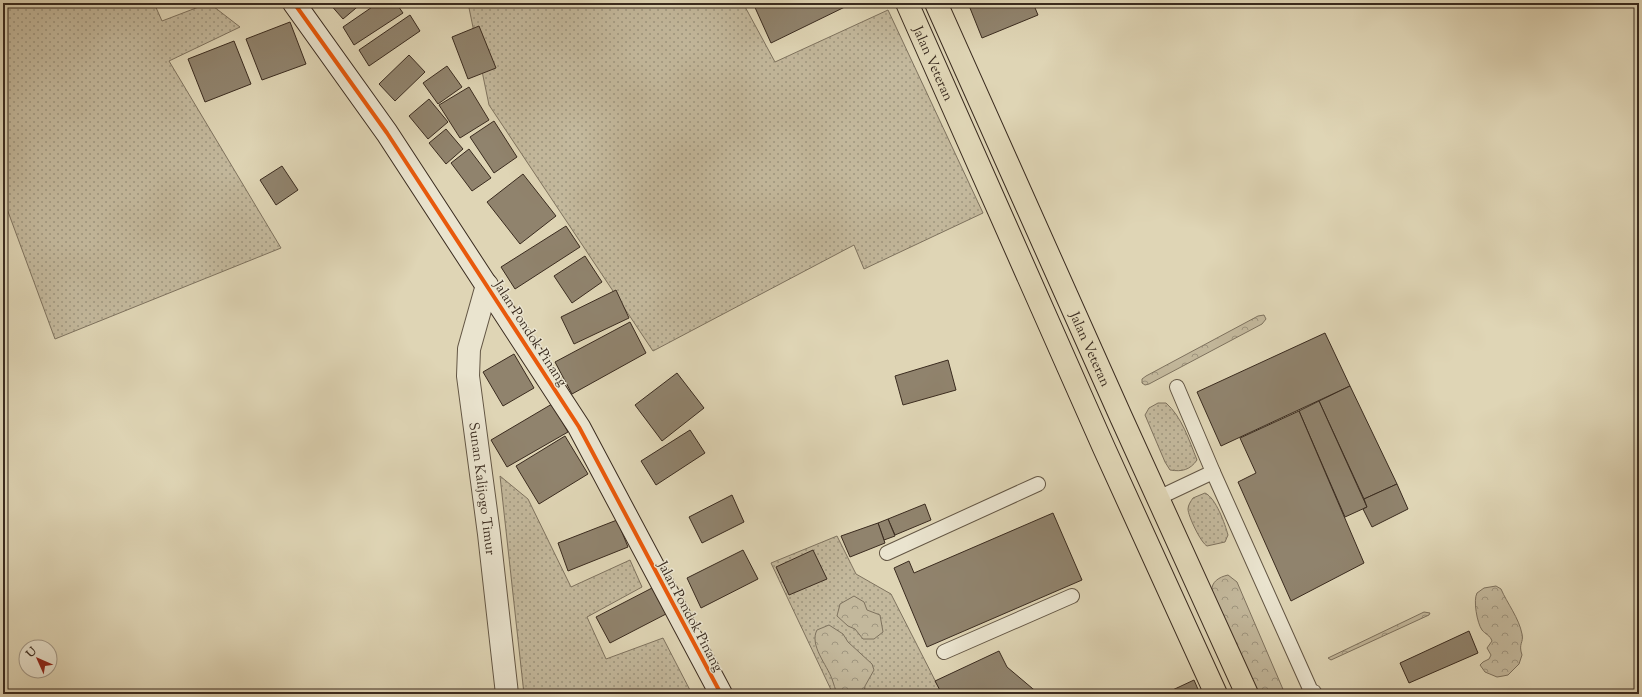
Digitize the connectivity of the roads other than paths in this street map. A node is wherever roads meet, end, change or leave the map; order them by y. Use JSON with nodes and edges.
{"nodes":[{"id":1,"x":294,"y":3,"type":"edge"},
{"id":2,"x":907,"y":3,"type":"edge"},
{"id":3,"x":936,"y":3,"type":"edge"},
{"id":4,"x":487,"y":285,"type":"junction"},
{"id":5,"x":1177,"y":387,"type":"dead end"},
{"id":6,"x":1213,"y":472,"type":"junction"},
{"id":7,"x":1038,"y":484,"type":"dead end"},
{"id":8,"x":1158,"y":498,"type":"junction"},
{"id":9,"x":887,"y":552,"type":"dead end"},
{"id":10,"x":1072,"y":596,"type":"dead end"},
{"id":11,"x":944,"y":652,"type":"dead end"},
{"id":12,"x":1314,"y":692,"type":"dead end"},
{"id":13,"x":507,"y":694,"type":"edge"},
{"id":14,"x":721,"y":694,"type":"edge"},
{"id":15,"x":1216,"y":694,"type":"edge"},
{"id":16,"x":1247,"y":694,"type":"edge"}],
"edges":[{"from":1,"to":4,"type":"street","name":"Jalan Pondok Pinang"},
{"from":2,"to":15,"type":"main road","name":"Jalan Veteran"},
{"from":3,"to":8,"type":"main road","name":"Jalan Veteran"},
{"from":4,"to":13,"type":"street","name":"Sunan Kalijogo Timur"},
{"from":4,"to":14,"type":"street","name":"Jalan Pondok Pinang"},
{"from":5,"to":6,"type":"lane"},
{"from":6,"to":8,"type":"lane"},
{"from":6,"to":12,"type":"lane"},
{"from":7,"to":9,"type":"lane"},
{"from":8,"to":16,"type":"main road","name":"Jalan Veteran"},
{"from":10,"to":11,"type":"lane"}]}
